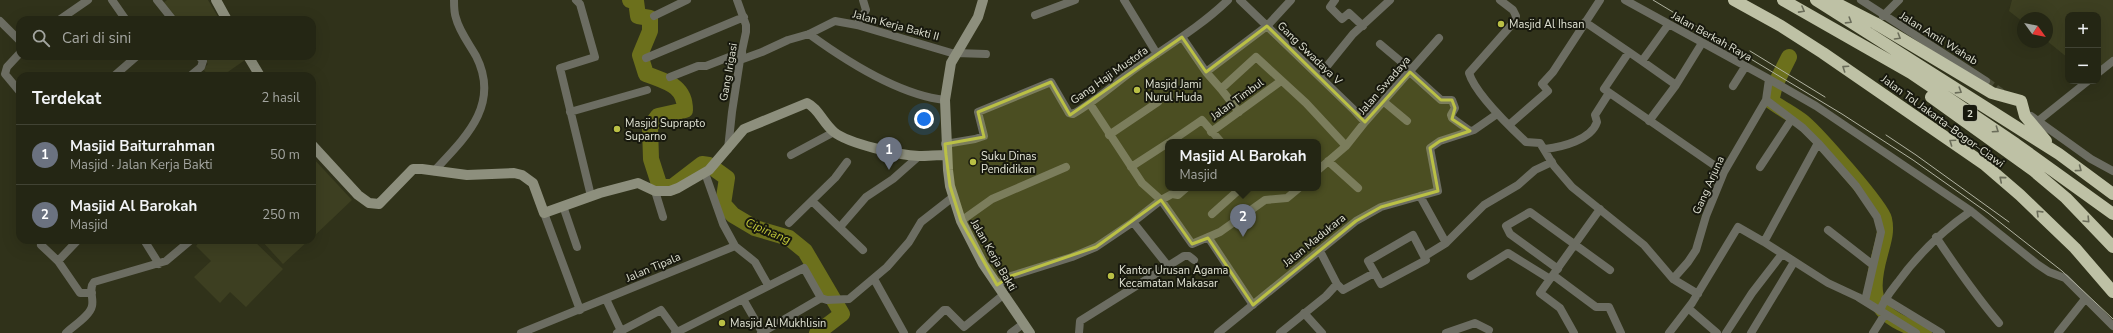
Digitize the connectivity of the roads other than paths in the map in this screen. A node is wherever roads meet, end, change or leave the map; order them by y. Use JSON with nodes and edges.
{"nodes":[{"id":1,"x":88,"y":0,"type":"edge"},
{"id":2,"x":112,"y":0,"type":"edge"},
{"id":3,"x":157,"y":0,"type":"edge"},
{"id":4,"x":216,"y":0,"type":"edge"},
{"id":5,"x":454,"y":0,"type":"edge"},
{"id":6,"x":576,"y":0,"type":"edge"},
{"id":7,"x":686,"y":0,"type":"edge"},
{"id":8,"x":737,"y":0,"type":"edge"},
{"id":9,"x":863,"y":0,"type":"edge"},
{"id":10,"x":983,"y":0,"type":"edge"},
{"id":11,"x":1075,"y":0,"type":"edge"},
{"id":12,"x":1124,"y":0,"type":"edge"},
{"id":13,"x":1228,"y":0,"type":"edge"},
{"id":14,"x":1240,"y":0,"type":"edge"},
{"id":15,"x":1291,"y":0,"type":"edge"},
{"id":16,"x":1334,"y":0,"type":"edge"},
{"id":17,"x":1390,"y":0,"type":"edge"},
{"id":18,"x":1500,"y":0,"type":"edge"},
{"id":19,"x":1600,"y":0,"type":"edge"},
{"id":20,"x":1625,"y":0,"type":"edge"},
{"id":21,"x":1734,"y":0,"type":"edge"},
{"id":22,"x":1783,"y":0,"type":"edge"},
{"id":23,"x":1816,"y":0,"type":"edge"},
{"id":24,"x":1826,"y":0,"type":"edge"},
{"id":25,"x":1861,"y":0,"type":"edge"},
{"id":26,"x":1899,"y":0,"type":"edge"},
{"id":27,"x":1035,"y":15,"type":"dead end"},
{"id":28,"x":65,"y":16,"type":"edge"},
{"id":29,"x":123,"y":16,"type":"edge"},
{"id":30,"x":170,"y":16,"type":"edge"},
{"id":31,"x":225,"y":16,"type":"edge"},
{"id":32,"x":654,"y":16,"type":"dead end"},
{"id":33,"x":744,"y":16,"type":"junction"},
{"id":34,"x":1884,"y":16,"type":"junction"},
{"id":35,"x":0,"y":21,"type":"edge"},
{"id":36,"x":1820,"y":21,"type":"junction"},
{"id":37,"x":1585,"y":22,"type":"junction"},
{"id":38,"x":856,"y":25,"type":"junction"},
{"id":39,"x":1668,"y":25,"type":"junction"},
{"id":40,"x":1267,"y":26,"type":"junction"},
{"id":41,"x":1363,"y":26,"type":"junction"},
{"id":42,"x":809,"y":34,"type":"junction"},
{"id":43,"x":16,"y":37,"type":"edge"},
{"id":44,"x":1182,"y":37,"type":"junction"},
{"id":45,"x":1439,"y":38,"type":"dead end"},
{"id":46,"x":1702,"y":43,"type":"junction"},
{"id":47,"x":1380,"y":44,"type":"dead end"},
{"id":48,"x":1629,"y":52,"type":"junction"},
{"id":49,"x":955,"y":53,"type":"junction"},
{"id":50,"x":986,"y":54,"type":"dead end"},
{"id":51,"x":1157,"y":54,"type":"junction"},
{"id":52,"x":741,"y":56,"type":"junction"},
{"id":53,"x":16,"y":58,"type":"edge"},
{"id":54,"x":646,"y":58,"type":"dead end"},
{"id":55,"x":132,"y":60,"type":"edge"},
{"id":56,"x":202,"y":60,"type":"edge"},
{"id":57,"x":250,"y":60,"type":"edge"},
{"id":58,"x":1642,"y":61,"type":"junction"},
{"id":59,"x":2113,"y":61,"type":"edge"},
{"id":60,"x":1745,"y":67,"type":"junction"},
{"id":61,"x":1410,"y":71,"type":"junction"},
{"id":62,"x":2101,"y":71,"type":"edge"},
{"id":63,"x":119,"y":72,"type":"edge"},
{"id":64,"x":194,"y":72,"type":"edge"},
{"id":65,"x":258,"y":72,"type":"edge"},
{"id":66,"x":1206,"y":72,"type":"junction"},
{"id":67,"x":1319,"y":76,"type":"junction"},
{"id":68,"x":670,"y":77,"type":"dead end"},
{"id":69,"x":1770,"y":80,"type":"junction"},
{"id":70,"x":1281,"y":81,"type":"junction"},
{"id":71,"x":1986,"y":81,"type":"tunnel mouth"},
{"id":72,"x":2084,"y":84,"type":"edge"},
{"id":73,"x":1676,"y":85,"type":"junction"},
{"id":74,"x":1733,"y":86,"type":"dead end"},
{"id":75,"x":16,"y":87,"type":"edge"},
{"id":76,"x":1221,"y":89,"type":"junction"},
{"id":77,"x":647,"y":90,"type":"dead end"},
{"id":78,"x":1609,"y":93,"type":"junction"},
{"id":79,"x":945,"y":100,"type":"junction"},
{"id":80,"x":1766,"y":100,"type":"junction"},
{"id":81,"x":1383,"y":101,"type":"junction"},
{"id":82,"x":1158,"y":102,"type":"dead end"},
{"id":83,"x":1090,"y":104,"type":"junction"},
{"id":84,"x":570,"y":112,"type":"junction"},
{"id":85,"x":1239,"y":112,"type":"junction"},
{"id":86,"x":1497,"y":114,"type":"junction"},
{"id":87,"x":2031,"y":116,"type":"dead end"},
{"id":88,"x":1791,"y":120,"type":"junction"},
{"id":89,"x":1407,"y":121,"type":"dead end"},
{"id":90,"x":1648,"y":121,"type":"junction"},
{"id":91,"x":2038,"y":121,"type":"junction"},
{"id":92,"x":1365,"y":122,"type":"junction"},
{"id":93,"x":1509,"y":125,"type":"junction"},
{"id":94,"x":1470,"y":131,"type":"junction"},
{"id":95,"x":834,"y":132,"type":"junction"},
{"id":96,"x":1211,"y":132,"type":"junction"},
{"id":97,"x":1109,"y":135,"type":"junction"},
{"id":98,"x":1175,"y":139,"type":"edge"},
{"id":99,"x":1217,"y":139,"type":"edge"},
{"id":100,"x":1818,"y":143,"type":"junction"},
{"id":101,"x":946,"y":144,"type":"junction"},
{"id":102,"x":1165,"y":146,"type":"edge"},
{"id":103,"x":1346,"y":146,"type":"junction"},
{"id":104,"x":316,"y":149,"type":"edge"},
{"id":105,"x":1545,"y":149,"type":"junction"},
{"id":106,"x":726,"y":152,"type":"junction"},
{"id":107,"x":2059,"y":154,"type":"junction"},
{"id":108,"x":791,"y":155,"type":"dead end"},
{"id":109,"x":946,"y":155,"type":"junction"},
{"id":110,"x":919,"y":156,"type":"junction"},
{"id":111,"x":1328,"y":161,"type":"junction"},
{"id":112,"x":847,"y":162,"type":"dead end"},
{"id":113,"x":1552,"y":162,"type":"junction"},
{"id":114,"x":1066,"y":167,"type":"dead end"},
{"id":115,"x":1131,"y":167,"type":"junction"},
{"id":116,"x":1321,"y":167,"type":"edge"},
{"id":117,"x":1760,"y":167,"type":"dead end"},
{"id":118,"x":434,"y":171,"type":"junction"},
{"id":119,"x":2113,"y":171,"type":"edge"},
{"id":120,"x":707,"y":172,"type":"junction"},
{"id":121,"x":1724,"y":172,"type":"junction"},
{"id":122,"x":1358,"y":188,"type":"dead end"},
{"id":123,"x":654,"y":191,"type":"junction"},
{"id":124,"x":1183,"y":191,"type":"edge"},
{"id":125,"x":1238,"y":191,"type":"edge"},
{"id":126,"x":1295,"y":191,"type":"edge"},
{"id":127,"x":2113,"y":194,"type":"edge"},
{"id":128,"x":591,"y":196,"type":"junction"},
{"id":129,"x":1420,"y":196,"type":"junction"},
{"id":130,"x":953,"y":197,"type":"junction"},
{"id":131,"x":1161,"y":200,"type":"junction"},
{"id":132,"x":812,"y":201,"type":"junction"},
{"id":133,"x":563,"y":206,"type":"junction"},
{"id":134,"x":1600,"y":209,"type":"junction"},
{"id":135,"x":1971,"y":211,"type":"junction"},
{"id":136,"x":544,"y":213,"type":"junction"},
{"id":137,"x":1212,"y":214,"type":"dead end"},
{"id":138,"x":2113,"y":214,"type":"edge"},
{"id":139,"x":663,"y":217,"type":"dead end"},
{"id":140,"x":789,"y":222,"type":"dead end"},
{"id":141,"x":961,"y":222,"type":"junction"},
{"id":142,"x":1133,"y":222,"type":"junction"},
{"id":143,"x":840,"y":227,"type":"junction"},
{"id":144,"x":1828,"y":230,"type":"dead end"},
{"id":145,"x":1208,"y":237,"type":"junction"},
{"id":146,"x":1936,"y":238,"type":"junction"},
{"id":147,"x":1764,"y":242,"type":"junction"},
{"id":148,"x":1446,"y":243,"type":"junction"},
{"id":149,"x":74,"y":244,"type":"edge"},
{"id":150,"x":147,"y":244,"type":"edge"},
{"id":151,"x":186,"y":244,"type":"edge"},
{"id":152,"x":41,"y":245,"type":"dead end"},
{"id":153,"x":1574,"y":245,"type":"junction"},
{"id":154,"x":735,"y":246,"type":"junction"},
{"id":155,"x":577,"y":247,"type":"dead end"},
{"id":156,"x":2113,"y":247,"type":"edge"},
{"id":157,"x":863,"y":250,"type":"dead end"},
{"id":158,"x":1320,"y":251,"type":"junction"},
{"id":159,"x":1782,"y":254,"type":"junction"},
{"id":160,"x":1425,"y":256,"type":"junction"},
{"id":161,"x":1194,"y":260,"type":"dead end"},
{"id":162,"x":58,"y":262,"type":"junction"},
{"id":163,"x":1794,"y":262,"type":"junction"},
{"id":164,"x":159,"y":264,"type":"junction"},
{"id":165,"x":1873,"y":265,"type":"junction"},
{"id":166,"x":1168,"y":266,"type":"junction"},
{"id":167,"x":1610,"y":270,"type":"dead end"},
{"id":168,"x":1374,"y":272,"type":"junction"},
{"id":169,"x":1554,"y":274,"type":"junction"},
{"id":170,"x":1470,"y":276,"type":"dead end"},
{"id":171,"x":874,"y":279,"type":"junction"},
{"id":172,"x":1673,"y":279,"type":"junction"},
{"id":173,"x":1337,"y":284,"type":"junction"},
{"id":174,"x":768,"y":285,"type":"junction"},
{"id":175,"x":997,"y":285,"type":"junction"},
{"id":176,"x":2113,"y":292,"type":"edge"},
{"id":177,"x":92,"y":293,"type":"junction"},
{"id":178,"x":1003,"y":294,"type":"junction"},
{"id":179,"x":1698,"y":294,"type":"junction"},
{"id":180,"x":606,"y":299,"type":"junction"},
{"id":181,"x":743,"y":299,"type":"junction"},
{"id":182,"x":824,"y":299,"type":"junction"},
{"id":183,"x":2085,"y":299,"type":"junction"},
{"id":184,"x":1865,"y":301,"type":"junction"},
{"id":185,"x":1253,"y":305,"type":"junction"},
{"id":186,"x":1883,"y":306,"type":"junction"},
{"id":187,"x":1688,"y":308,"type":"junction"},
{"id":188,"x":580,"y":310,"type":"junction"},
{"id":189,"x":1304,"y":313,"type":"junction"},
{"id":190,"x":1999,"y":323,"type":"dead end"},
{"id":191,"x":1023,"y":324,"type":"junction"},
{"id":192,"x":2113,"y":326,"type":"edge"},
{"id":193,"x":1489,"y":330,"type":"dead end"},
{"id":194,"x":620,"y":332,"type":"edge"},
{"id":195,"x":66,"y":333,"type":"edge"},
{"id":196,"x":521,"y":333,"type":"edge"},
{"id":197,"x":676,"y":333,"type":"edge"},
{"id":198,"x":761,"y":333,"type":"edge"},
{"id":199,"x":904,"y":333,"type":"edge"},
{"id":200,"x":920,"y":333,"type":"edge"},
{"id":201,"x":1011,"y":333,"type":"edge"},
{"id":202,"x":1030,"y":333,"type":"edge"},
{"id":203,"x":1079,"y":333,"type":"edge"},
{"id":204,"x":1218,"y":333,"type":"edge"},
{"id":205,"x":1280,"y":333,"type":"edge"},
{"id":206,"x":1322,"y":333,"type":"edge"},
{"id":207,"x":1446,"y":333,"type":"edge"},
{"id":208,"x":1574,"y":333,"type":"edge"},
{"id":209,"x":1621,"y":333,"type":"edge"},
{"id":210,"x":1669,"y":333,"type":"edge"},
{"id":211,"x":1717,"y":333,"type":"edge"},
{"id":212,"x":1726,"y":333,"type":"edge"},
{"id":213,"x":1751,"y":333,"type":"edge"},
{"id":214,"x":1873,"y":333,"type":"edge"},
{"id":215,"x":1916,"y":333,"type":"edge"},
{"id":216,"x":1940,"y":333,"type":"edge"},
{"id":217,"x":2058,"y":333,"type":"edge"}],
"edges":[{"from":1,"to":28,"type":"street"},
{"from":2,"to":29,"type":"street"},
{"from":3,"to":30,"type":"street"},
{"from":4,"to":31,"type":"street"},
{"from":5,"to":118,"type":"street"},
{"from":6,"to":84,"type":"street"},
{"from":7,"to":32,"type":"street"},
{"from":8,"to":33,"type":"street","name":"Gang Irigasi"},
{"from":9,"to":38,"type":"street"},
{"from":10,"to":49,"type":"street","name":"Jalan Kerja Bakti"},
{"from":11,"to":27,"type":"street"},
{"from":12,"to":51,"type":"street"},
{"from":13,"to":44,"type":"street","name":"Gang Haji Mustofa"},
{"from":14,"to":40,"type":"street","name":"Gang Swadaya V"},
{"from":15,"to":40,"type":"street"},
{"from":16,"to":41,"type":"street"},
{"from":17,"to":41,"type":"street"},
{"from":18,"to":86,"type":"street"},
{"from":19,"to":37,"type":"street"},
{"from":20,"to":39,"type":"street","name":"Jalan Berkah Raya"},
{"from":176,"to":21,"type":"highway","name":"Jalan Tol Jakarta–Bogor–Ciawi","one_way":true},
{"from":22,"to":36,"type":"highway","name":"Jalan Tol Jakarta–Bogor–Ciawi","number":"2","one_way":true},
{"from":23,"to":107,"type":"highway","one_way":true},
{"from":24,"to":107,"type":"highway","one_way":true},
{"from":25,"to":34,"type":"street","name":"Jalan Amil Wahab"},
{"from":26,"to":34,"type":"street"},
{"from":33,"to":52,"type":"street","name":"Gang Irigasi"},
{"from":33,"to":54,"type":"street"},
{"from":34,"to":71,"type":"street","name":"Jalan Amil Wahab"},
{"from":35,"to":43,"type":"street"},
{"from":36,"to":138,"type":"highway","name":"Jalan Tol Jakarta–Bogor–Ciawi","number":"2","one_way":true},
{"from":36,"to":156,"type":"highway","name":"Jalan Tol Jakarta–Bogor–Ciawi","number":"2","one_way":true},
{"from":37,"to":48,"type":"street"},
{"from":37,"to":93,"type":"street"},
{"from":38,"to":42,"type":"street","name":"Jalan Kerja Bakti II"},
{"from":38,"to":49,"type":"street","name":"Jalan Kerja Bakti II"},
{"from":39,"to":46,"type":"street","name":"Jalan Berkah Raya"},
{"from":39,"to":58,"type":"street"},
{"from":40,"to":66,"type":"street"},
{"from":40,"to":67,"type":"street","name":"Gang Swadaya V"},
{"from":41,"to":67,"type":"street"},
{"from":42,"to":52,"type":"street","name":"Jalan Kerja Bakti II"},
{"from":42,"to":79,"type":"street"},
{"from":44,"to":51,"type":"street","name":"Gang Haji Mustofa"},
{"from":44,"to":66,"type":"street","name":"Jalan Timbul"},
{"from":45,"to":61,"type":"street","name":"Jalan Swadaya"},
{"from":46,"to":60,"type":"street","name":"Jalan Berkah Raya"},
{"from":46,"to":73,"type":"street"},
{"from":47,"to":61,"type":"street"},
{"from":48,"to":58,"type":"street"},
{"from":48,"to":78,"type":"street"},
{"from":49,"to":50,"type":"street","name":"Jalan Kerja Bakti II"},
{"from":49,"to":79,"type":"street","name":"Jalan Kerja Bakti"},
{"from":51,"to":83,"type":"street","name":"Gang Haji Mustofa"},
{"from":52,"to":68,"type":"street","name":"Jalan Kerja Bakti II"},
{"from":52,"to":106,"type":"street","name":"Gang Irigasi"},
{"from":53,"to":75,"type":"street"},
{"from":55,"to":63,"type":"street"},
{"from":56,"to":64,"type":"street"},
{"from":57,"to":65,"type":"street"},
{"from":58,"to":73,"type":"street"},
{"from":59,"to":62,"type":"street"},
{"from":60,"to":69,"type":"street","name":"Jalan Berkah Raya"},
{"from":60,"to":74,"type":"street"},
{"from":61,"to":81,"type":"street","name":"Jalan Swadaya"},
{"from":61,"to":94,"type":"street"},
{"from":66,"to":76,"type":"street","name":"Jalan Timbul"},
{"from":67,"to":92,"type":"street","name":"Gang Swadaya V"},
{"from":69,"to":80,"type":"street"},
{"from":69,"to":135,"type":"street","name":"Jalan Berkah Raya"},
{"from":70,"to":76,"type":"street","name":"Jalan Timbul"},
{"from":70,"to":85,"type":"street","name":"Jalan Timbul"},
{"from":70,"to":103,"type":"street","name":"Jalan Timbul"},
{"from":72,"to":91,"type":"street"},
{"from":73,"to":90,"type":"street"},
{"from":76,"to":85,"type":"street"},
{"from":77,"to":84,"type":"street"},
{"from":78,"to":90,"type":"street"},
{"from":78,"to":105,"type":"street"},
{"from":79,"to":101,"type":"street","name":"Jalan Kerja Bakti"},
{"from":80,"to":88,"type":"street"},
{"from":80,"to":121,"type":"street","name":"Gang Arjuna"},
{"from":81,"to":89,"type":"street"},
{"from":81,"to":92,"type":"street","name":"Jalan Swadaya"},
{"from":82,"to":97,"type":"street"},
{"from":83,"to":97,"type":"street"},
{"from":83,"to":101,"type":"street","name":"Gang Haji Mustofa"},
{"from":84,"to":128,"type":"street"},
{"from":85,"to":96,"type":"street","name":"Jalan Timbul"},
{"from":86,"to":93,"type":"street"},
{"from":86,"to":94,"type":"street"},
{"from":87,"to":91,"type":"street"},
{"from":88,"to":100,"type":"street"},
{"from":88,"to":117,"type":"street"},
{"from":90,"to":121,"type":"street"},
{"from":91,"to":119,"type":"street"},
{"from":92,"to":103,"type":"street","name":"Jalan Swadaya"},
{"from":93,"to":105,"type":"street"},
{"from":94,"to":129,"type":"street","name":"Jalan Madukara"},
{"from":95,"to":106,"type":"street"},
{"from":95,"to":108,"type":"street"},
{"from":95,"to":110,"type":"street"},
{"from":96,"to":98,"type":"street","name":"Jalan Timbul"},
{"from":96,"to":99,"type":"street"},
{"from":97,"to":115,"type":"street"},
{"from":100,"to":147,"type":"street"},
{"from":100,"to":165,"type":"street"},
{"from":101,"to":109,"type":"street","name":"Jalan Kerja Bakti"},
{"from":102,"to":115,"type":"street","name":"Jalan Timbul"},
{"from":103,"to":111,"type":"street","name":"Jalan Swadaya"},
{"from":104,"to":118,"type":"street"},
{"from":105,"to":113,"type":"street"},
{"from":106,"to":120,"type":"street"},
{"from":107,"to":127,"type":"highway","one_way":true},
{"from":109,"to":110,"type":"street"},
{"from":109,"to":130,"type":"street","name":"Jalan Kerja Bakti"},
{"from":110,"to":143,"type":"street"},
{"from":111,"to":116,"type":"street","name":"Jalan Swadaya"},
{"from":111,"to":122,"type":"street"},
{"from":112,"to":132,"type":"street"},
{"from":113,"to":134,"type":"street"},
{"from":113,"to":148,"type":"street"},
{"from":114,"to":141,"type":"street"},
{"from":115,"to":131,"type":"street"},
{"from":118,"to":136,"type":"street"},
{"from":120,"to":123,"type":"street"},
{"from":120,"to":154,"type":"street"},
{"from":121,"to":172,"type":"street","name":"Gang Arjuna"},
{"from":123,"to":128,"type":"street"},
{"from":123,"to":139,"type":"street"},
{"from":124,"to":131,"type":"street"},
{"from":125,"to":137,"type":"street"},
{"from":126,"to":145,"type":"street"},
{"from":128,"to":133,"type":"street"},
{"from":129,"to":148,"type":"street"},
{"from":129,"to":158,"type":"street","name":"Jalan Madukara"},
{"from":130,"to":141,"type":"street","name":"Jalan Kerja Bakti"},
{"from":130,"to":171,"type":"street"},
{"from":131,"to":142,"type":"street"},
{"from":131,"to":145,"type":"street"},
{"from":132,"to":140,"type":"street"},
{"from":132,"to":143,"type":"street"},
{"from":133,"to":136,"type":"street"},
{"from":133,"to":155,"type":"street"},
{"from":134,"to":153,"type":"street"},
{"from":134,"to":172,"type":"street"},
{"from":135,"to":146,"type":"street"},
{"from":135,"to":183,"type":"street","name":"Jalan Berkah Raya"},
{"from":136,"to":188,"type":"street"},
{"from":141,"to":175,"type":"street","name":"Jalan Kerja Bakti"},
{"from":142,"to":166,"type":"street"},
{"from":142,"to":175,"type":"street"},
{"from":143,"to":157,"type":"street"},
{"from":144,"to":165,"type":"street"},
{"from":145,"to":185,"type":"street"},
{"from":146,"to":186,"type":"street"},
{"from":146,"to":190,"type":"street"},
{"from":147,"to":159,"type":"street"},
{"from":147,"to":179,"type":"street"},
{"from":148,"to":160,"type":"street"},
{"from":149,"to":162,"type":"street"},
{"from":150,"to":164,"type":"street"},
{"from":151,"to":164,"type":"street"},
{"from":152,"to":162,"type":"street"},
{"from":153,"to":167,"type":"street"},
{"from":153,"to":169,"type":"street"},
{"from":153,"to":169,"type":"street"},
{"from":154,"to":174,"type":"street"},
{"from":154,"to":180,"type":"street","name":"Jalan Tipala"},
{"from":158,"to":173,"type":"street"},
{"from":158,"to":185,"type":"street","name":"Jalan Madukara"},
{"from":159,"to":163,"type":"street"},
{"from":159,"to":212,"type":"street"},
{"from":160,"to":168,"type":"street"},
{"from":160,"to":168,"type":"street"},
{"from":161,"to":166,"type":"street"},
{"from":162,"to":177,"type":"street"},
{"from":163,"to":184,"type":"street"},
{"from":163,"to":213,"type":"street"},
{"from":164,"to":177,"type":"street"},
{"from":165,"to":184,"type":"street"},
{"from":166,"to":203,"type":"street"},
{"from":168,"to":173,"type":"street"},
{"from":169,"to":170,"type":"street"},
{"from":169,"to":208,"type":"street"},
{"from":169,"to":209,"type":"street"},
{"from":171,"to":182,"type":"street"},
{"from":171,"to":199,"type":"street"},
{"from":172,"to":179,"type":"street"},
{"from":173,"to":189,"type":"street"},
{"from":174,"to":181,"type":"street"},
{"from":174,"to":182,"type":"street"},
{"from":175,"to":178,"type":"street","name":"Jalan Kerja Bakti"},
{"from":177,"to":195,"type":"street"},
{"from":178,"to":191,"type":"street","name":"Jalan Kerja Bakti"},
{"from":178,"to":200,"type":"street"},
{"from":179,"to":187,"type":"street"},
{"from":180,"to":188,"type":"street","name":"Jalan Tipala"},
{"from":180,"to":194,"type":"street"},
{"from":181,"to":197,"type":"street"},
{"from":181,"to":198,"type":"street"},
{"from":182,"to":198,"type":"street"},
{"from":183,"to":192,"type":"street","name":"Jalan Berkah Raya"},
{"from":183,"to":217,"type":"street"},
{"from":184,"to":186,"type":"street"},
{"from":185,"to":204,"type":"street","name":"Jalan Madukara"},
{"from":186,"to":214,"type":"street"},
{"from":186,"to":215,"type":"street"},
{"from":186,"to":216,"type":"street"},
{"from":187,"to":210,"type":"street"},
{"from":187,"to":211,"type":"street"},
{"from":188,"to":196,"type":"street","name":"Jalan Tipala"},
{"from":189,"to":205,"type":"street"},
{"from":189,"to":206,"type":"street"},
{"from":191,"to":201,"type":"street"},
{"from":191,"to":202,"type":"street","name":"Jalan Kerja Bakti"},
{"from":193,"to":207,"type":"street"},
{"from":194,"to":197,"type":"street"}]}
